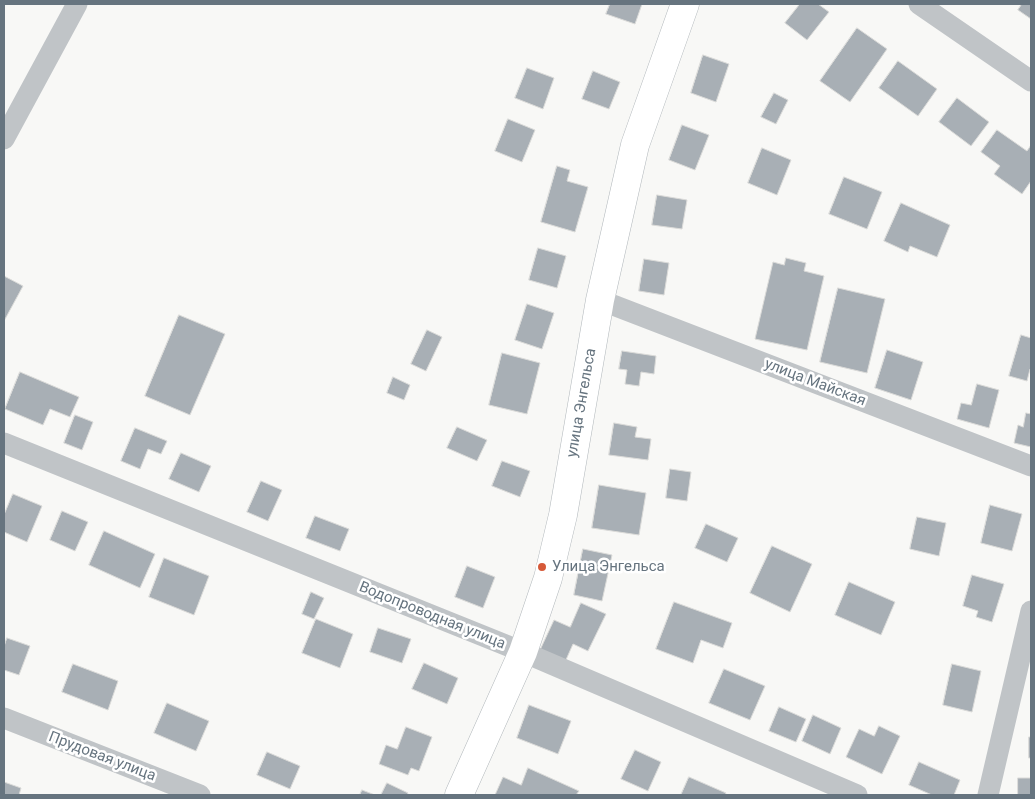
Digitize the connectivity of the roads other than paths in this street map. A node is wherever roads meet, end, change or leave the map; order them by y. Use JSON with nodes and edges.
{"nodes":[{"id":1,"x":77,"y":4,"type":"edge"},
{"id":2,"x":685,"y":4,"type":"edge"},
{"id":3,"x":919,"y":4,"type":"edge"},
{"id":4,"x":1031,"y":81,"type":"edge"},
{"id":5,"x":4,"y":139,"type":"edge"},
{"id":6,"x":600,"y":300,"type":"junction"},
{"id":7,"x":4,"y":443,"type":"edge"},
{"id":8,"x":1031,"y":466,"type":"edge"},
{"id":9,"x":1031,"y":611,"type":"edge"},
{"id":10,"x":522,"y":652,"type":"junction"},
{"id":11,"x":4,"y":718,"type":"edge"},
{"id":12,"x":200,"y":795,"type":"edge"},
{"id":13,"x":459,"y":795,"type":"edge"},
{"id":14,"x":857,"y":795,"type":"edge"},
{"id":15,"x":988,"y":795,"type":"edge"}],
"edges":[{"from":1,"to":5,"type":"street"},
{"from":2,"to":6,"type":"street","name":"улица Энгельса"},
{"from":3,"to":4,"type":"street"},
{"from":6,"to":8,"type":"street","name":"улица Майская"},
{"from":6,"to":10,"type":"street","name":"улица Энгельса"},
{"from":7,"to":10,"type":"street","name":"Водопроводная улица"},
{"from":9,"to":15,"type":"street"},
{"from":10,"to":13,"type":"street","name":"улица Энгельса"},
{"from":10,"to":14,"type":"street","name":"Водопроводная улица"},
{"from":11,"to":12,"type":"street","name":"Прудовая улица"}]}
